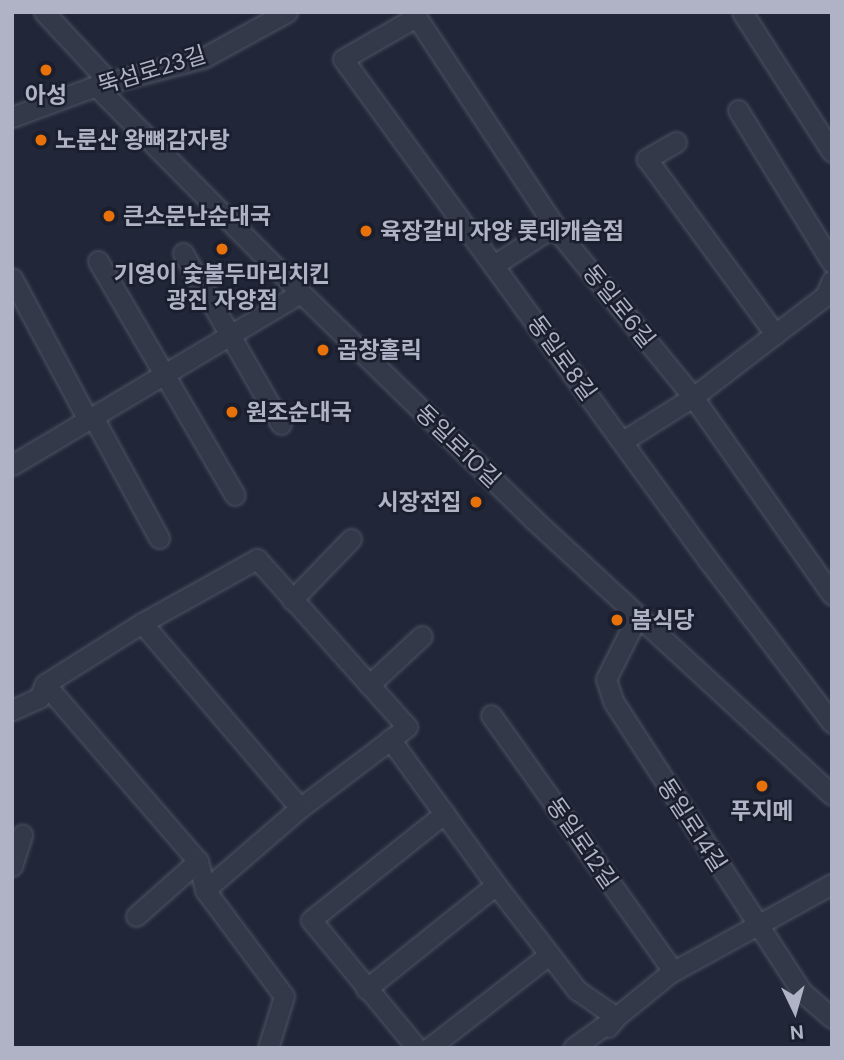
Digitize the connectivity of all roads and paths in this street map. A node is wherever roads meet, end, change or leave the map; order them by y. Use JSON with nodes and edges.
{"nodes":[{"id":1,"x":44,"y":12,"type":"edge"},
{"id":2,"x":287,"y":12,"type":"edge"},
{"id":3,"x":742,"y":12,"type":"edge"},
{"id":4,"x":414,"y":15,"type":"edge"},
{"id":5,"x":103,"y":85,"type":"junction"},
{"id":6,"x":738,"y":110,"type":"dead end"},
{"id":7,"x":12,"y":117,"type":"edge"},
{"id":8,"x":676,"y":142,"type":"dead end"},
{"id":9,"x":832,"y":152,"type":"edge"},
{"id":10,"x":554,"y":226,"type":"junction"},
{"id":11,"x":183,"y":253,"type":"dead end"},
{"id":12,"x":98,"y":261,"type":"dead end"},
{"id":13,"x":832,"y":263,"type":"edge"},
{"id":14,"x":494,"y":265,"type":"junction"},
{"id":15,"x":12,"y":278,"type":"edge"},
{"id":16,"x":832,"y":280,"type":"edge"},
{"id":17,"x":301,"y":293,"type":"junction"},
{"id":18,"x":232,"y":334,"type":"junction"},
{"id":19,"x":775,"y":334,"type":"junction"},
{"id":20,"x":165,"y":374,"type":"junction"},
{"id":21,"x":693,"y":397,"type":"junction"},
{"id":22,"x":90,"y":418,"type":"junction"},
{"id":23,"x":281,"y":424,"type":"dead end"},
{"id":24,"x":624,"y":441,"type":"junction"},
{"id":25,"x":12,"y":465,"type":"edge"},
{"id":26,"x":235,"y":495,"type":"dead end"},
{"id":27,"x":159,"y":538,"type":"dead end"},
{"id":28,"x":351,"y":540,"type":"dead end"},
{"id":29,"x":832,"y":595,"type":"edge"},
{"id":30,"x":292,"y":600,"type":"junction"},
{"id":31,"x":636,"y":617,"type":"junction"},
{"id":32,"x":142,"y":623,"type":"junction"},
{"id":33,"x":422,"y":636,"type":"dead end"},
{"id":34,"x":45,"y":684,"type":"junction"},
{"id":35,"x":369,"y":685,"type":"junction"},
{"id":36,"x":12,"y":710,"type":"edge"},
{"id":37,"x":491,"y":715,"type":"dead end"},
{"id":38,"x":832,"y":723,"type":"edge"},
{"id":39,"x":390,"y":739,"type":"junction"},
{"id":40,"x":832,"y":795,"type":"edge"},
{"id":41,"x":300,"y":808,"type":"junction"},
{"id":42,"x":445,"y":813,"type":"junction"},
{"id":43,"x":22,"y":835,"type":"dead end"},
{"id":44,"x":198,"y":861,"type":"junction"},
{"id":45,"x":12,"y":866,"type":"edge"},
{"id":46,"x":832,"y":884,"type":"edge"},
{"id":47,"x":496,"y":885,"type":"junction"},
{"id":48,"x":205,"y":890,"type":"junction"},
{"id":49,"x":136,"y":916,"type":"dead end"},
{"id":50,"x":755,"y":924,"type":"junction"},
{"id":51,"x":549,"y":955,"type":"junction"},
{"id":52,"x":673,"y":971,"type":"junction"},
{"id":53,"x":366,"y":989,"type":"junction"},
{"id":54,"x":616,"y":1017,"type":"junction"},
{"id":55,"x":832,"y":1018,"type":"edge"},
{"id":56,"x":268,"y":1048,"type":"edge"},
{"id":57,"x":416,"y":1048,"type":"edge"},
{"id":58,"x":429,"y":1048,"type":"edge"},
{"id":59,"x":573,"y":1048,"type":"edge"},
{"id":60,"x":593,"y":1048,"type":"edge"}],
"edges":[{"from":1,"to":5,"type":"street","name":"동일로10길"},
{"from":2,"to":5,"type":"street","name":"뚝섬로23길"},
{"from":3,"to":9,"type":"street"},
{"from":4,"to":10,"type":"street","name":"동일로6길"},
{"from":4,"to":14,"type":"street","name":"동일로8길"},
{"from":5,"to":7,"type":"street","name":"뚝섬로23길"},
{"from":5,"to":17,"type":"street","name":"동일로10길"},
{"from":6,"to":13,"type":"street"},
{"from":8,"to":19,"type":"street"},
{"from":10,"to":14,"type":"street"},
{"from":10,"to":21,"type":"street","name":"동일로6길"},
{"from":11,"to":18,"type":"street"},
{"from":12,"to":20,"type":"street"},
{"from":14,"to":24,"type":"street","name":"동일로8길"},
{"from":15,"to":22,"type":"street"},
{"from":16,"to":19,"type":"street"},
{"from":17,"to":18,"type":"street"},
{"from":17,"to":31,"type":"street","name":"동일로10길"},
{"from":18,"to":20,"type":"street"},
{"from":18,"to":23,"type":"street"},
{"from":19,"to":21,"type":"street"},
{"from":20,"to":22,"type":"street"},
{"from":20,"to":26,"type":"street"},
{"from":21,"to":24,"type":"street"},
{"from":21,"to":29,"type":"street","name":"동일로6길"},
{"from":22,"to":25,"type":"street"},
{"from":22,"to":27,"type":"street"},
{"from":24,"to":38,"type":"street","name":"동일로8길"},
{"from":28,"to":30,"type":"street"},
{"from":30,"to":32,"type":"street"},
{"from":30,"to":35,"type":"street"},
{"from":31,"to":40,"type":"street","name":"동일로10길"},
{"from":31,"to":50,"type":"street","name":"동일로14길"},
{"from":32,"to":34,"type":"street"},
{"from":32,"to":41,"type":"street"},
{"from":33,"to":35,"type":"street"},
{"from":34,"to":36,"type":"street"},
{"from":34,"to":44,"type":"street"},
{"from":35,"to":39,"type":"street"},
{"from":37,"to":52,"type":"street","name":"동일로12길"},
{"from":39,"to":41,"type":"street"},
{"from":39,"to":42,"type":"street"},
{"from":41,"to":48,"type":"street"},
{"from":42,"to":47,"type":"street"},
{"from":42,"to":53,"type":"street"},
{"from":43,"to":45,"type":"street"},
{"from":44,"to":48,"type":"street"},
{"from":44,"to":49,"type":"street"},
{"from":46,"to":50,"type":"street"},
{"from":47,"to":51,"type":"street"},
{"from":47,"to":53,"type":"street"},
{"from":48,"to":56,"type":"street"},
{"from":50,"to":52,"type":"street"},
{"from":50,"to":55,"type":"street","name":"동일로14길"},
{"from":51,"to":54,"type":"street"},
{"from":51,"to":58,"type":"street"},
{"from":52,"to":54,"type":"street"},
{"from":53,"to":57,"type":"street"},
{"from":54,"to":59,"type":"street"},
{"from":54,"to":60,"type":"street"}]}
